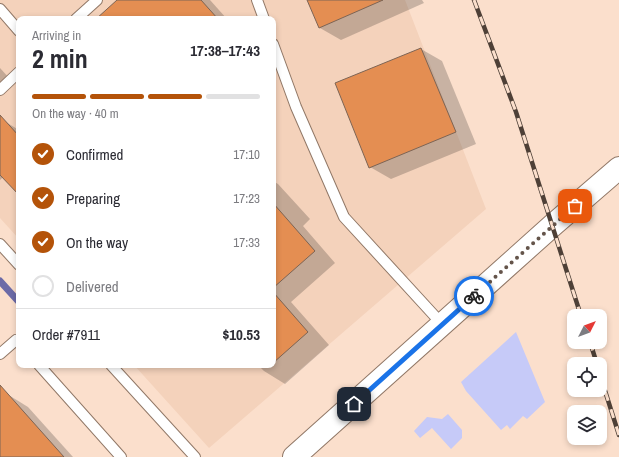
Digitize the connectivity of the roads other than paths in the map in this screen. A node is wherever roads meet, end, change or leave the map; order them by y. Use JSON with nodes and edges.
{"nodes":[{"id":1,"x":97,"y":0,"type":"edge"},
{"id":2,"x":256,"y":0,"type":"edge"},
{"id":3,"x":0,"y":10,"type":"edge"},
{"id":4,"x":79,"y":16,"type":"edge"},
{"id":5,"x":263,"y":16,"type":"edge"},
{"id":6,"x":16,"y":28,"type":"edge"},
{"id":7,"x":276,"y":52,"type":"edge"},
{"id":8,"x":16,"y":75,"type":"edge"},
{"id":9,"x":0,"y":90,"type":"edge"},
{"id":10,"x":619,"y":168,"type":"edge"},
{"id":11,"x":0,"y":244,"type":"edge"},
{"id":12,"x":16,"y":262,"type":"edge"},
{"id":13,"x":442,"y":324,"type":"junction"},
{"id":14,"x":16,"y":340,"type":"edge"},
{"id":15,"x":0,"y":354,"type":"edge"},
{"id":16,"x":42,"y":368,"type":"edge"},
{"id":17,"x":114,"y":368,"type":"edge"},
{"id":18,"x":297,"y":456,"type":"edge"},
{"id":19,"x":121,"y":457,"type":"edge"},
{"id":20,"x":195,"y":457,"type":"edge"}],
"edges":[{"from":1,"to":4,"type":"lane"},
{"from":2,"to":5,"type":"lane"},
{"from":3,"to":6,"type":"lane"},
{"from":7,"to":13,"type":"lane"},
{"from":8,"to":9,"type":"lane"},
{"from":10,"to":13,"type":"main road"},
{"from":11,"to":12,"type":"lane"},
{"from":13,"to":18,"type":"main road"},
{"from":14,"to":15,"type":"lane"},
{"from":16,"to":19,"type":"lane"},
{"from":17,"to":20,"type":"lane"}]}
